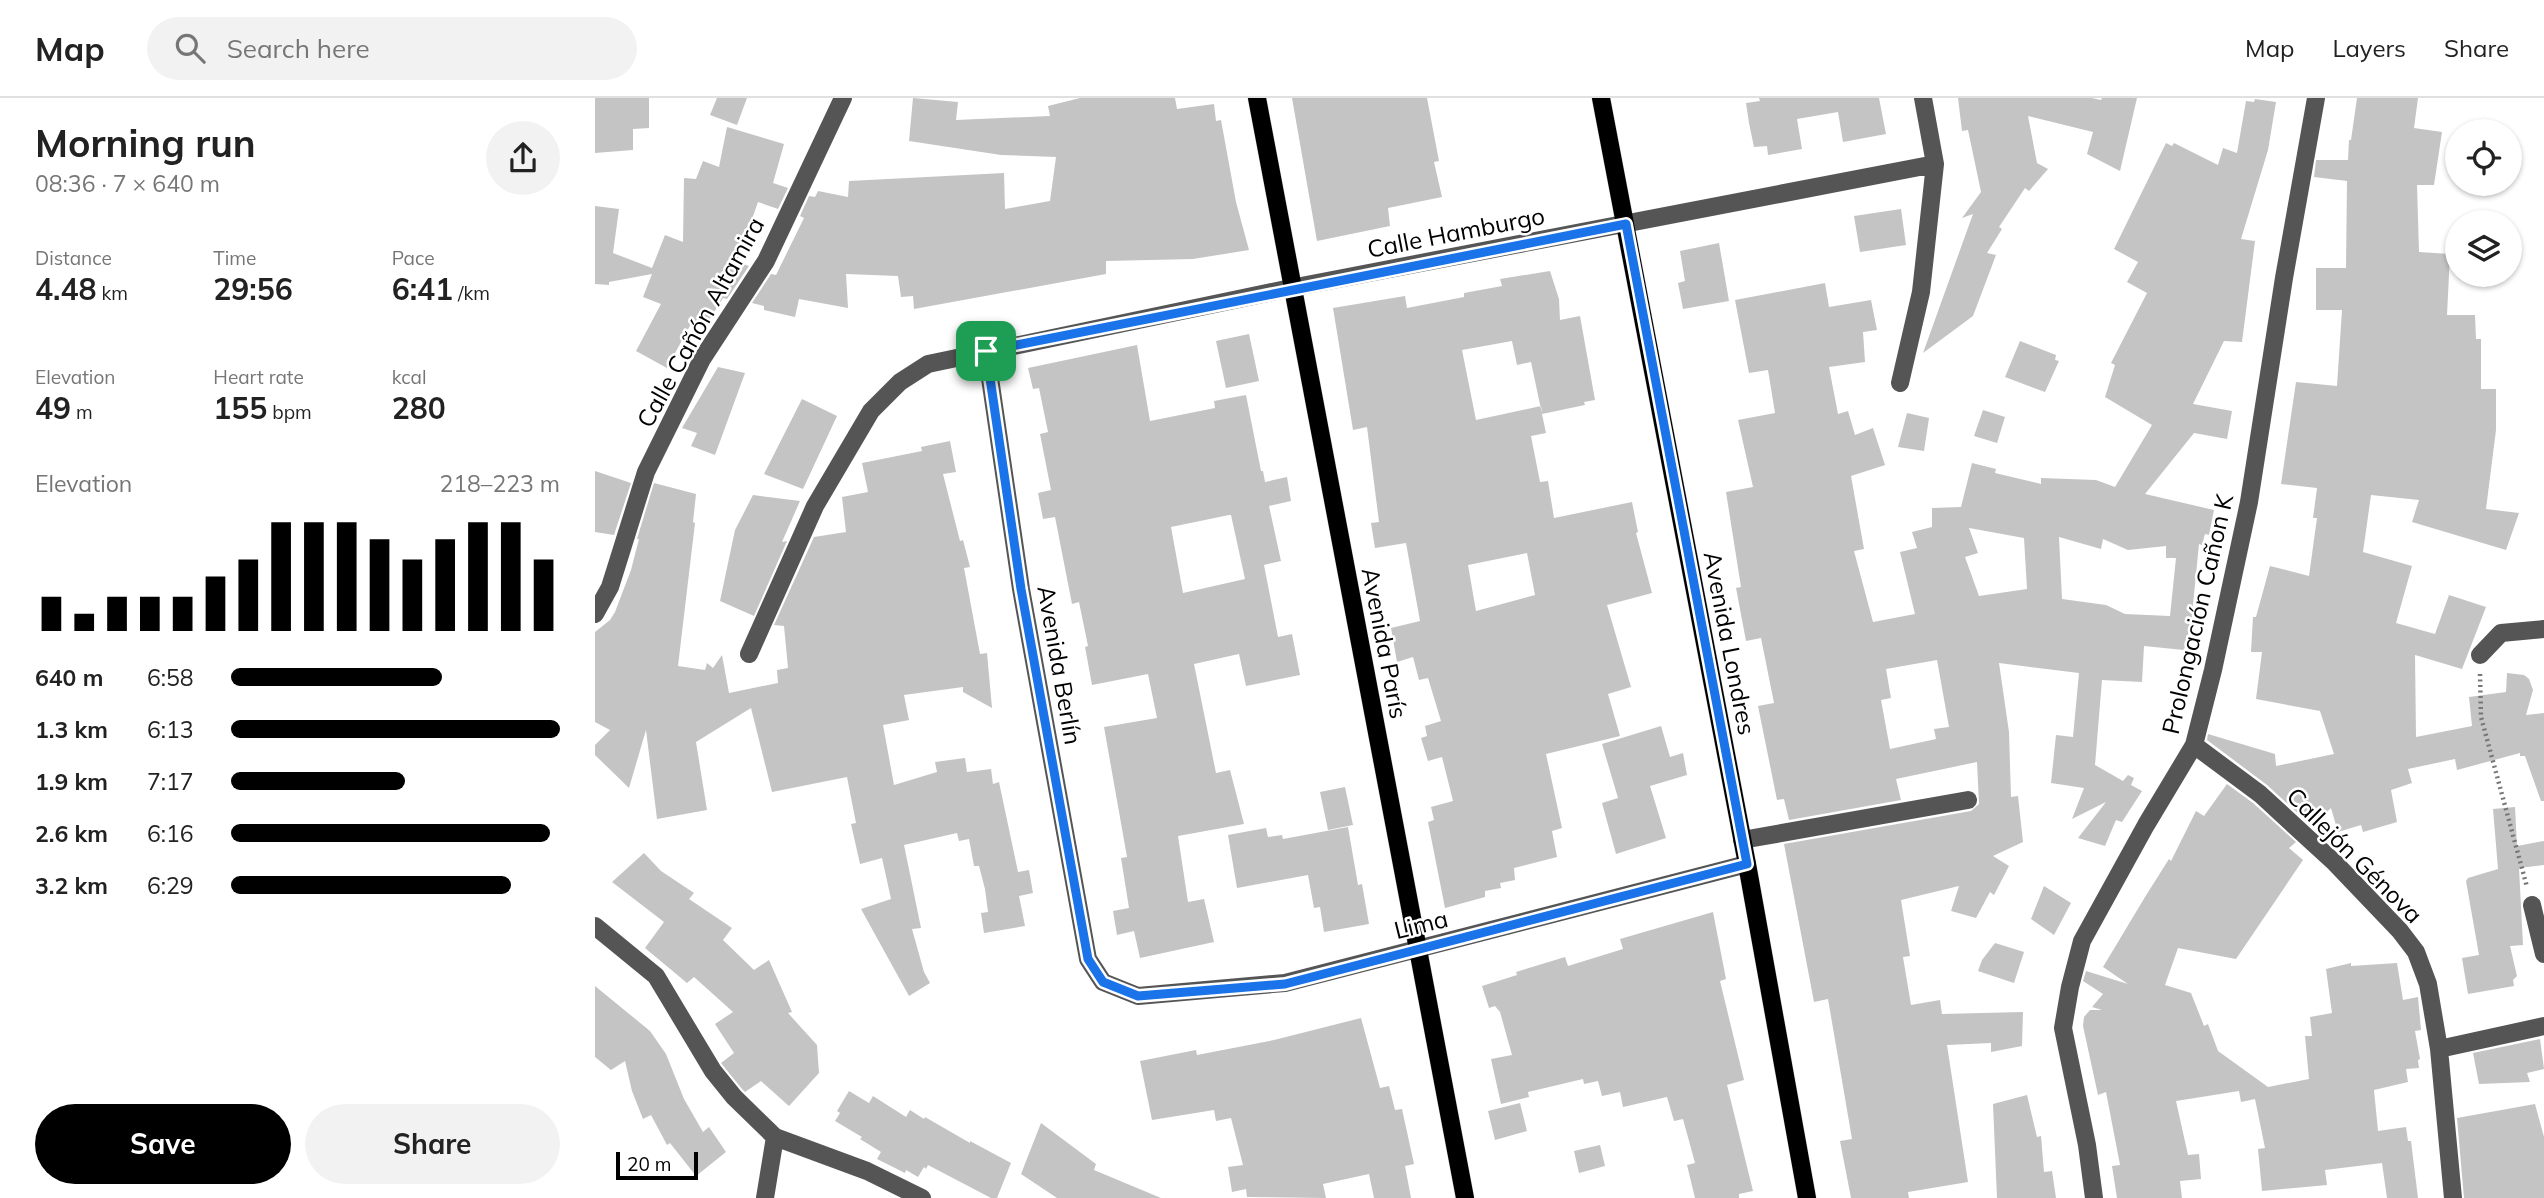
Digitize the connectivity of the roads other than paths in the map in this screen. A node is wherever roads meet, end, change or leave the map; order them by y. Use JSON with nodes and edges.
{"nodes":[{"id":1,"x":843,"y":98,"type":"edge"},
{"id":2,"x":1257,"y":98,"type":"edge"},
{"id":3,"x":1601,"y":98,"type":"edge"},
{"id":4,"x":1923,"y":98,"type":"edge"},
{"id":5,"x":2316,"y":98,"type":"edge"},
{"id":6,"x":1935,"y":164,"type":"junction"},
{"id":7,"x":1626,"y":224,"type":"junction"},
{"id":8,"x":1291,"y":289,"type":"junction"},
{"id":9,"x":986,"y":351,"type":"junction"},
{"id":10,"x":1900,"y":383,"type":"dead end"},
{"id":11,"x":595,"y":614,"type":"edge"},
{"id":12,"x":2544,"y":629,"type":"edge"},
{"id":13,"x":749,"y":654,"type":"dead end"},
{"id":14,"x":2480,"y":655,"type":"road end"},
{"id":15,"x":2193,"y":745,"type":"junction"},
{"id":16,"x":1968,"y":800,"type":"dead end"},
{"id":17,"x":1742,"y":840,"type":"junction"},
{"id":18,"x":1747,"y":864,"type":"junction"},
{"id":19,"x":2532,"y":905,"type":"road end"},
{"id":20,"x":595,"y":926,"type":"edge"},
{"id":21,"x":1420,"y":950,"type":"junction"},
{"id":22,"x":2544,"y":954,"type":"edge"},
{"id":23,"x":1103,"y":982,"type":"joint"},
{"id":24,"x":2544,"y":1026,"type":"edge"},
{"id":25,"x":2439,"y":1049,"type":"junction"},
{"id":26,"x":775,"y":1137,"type":"junction"},
{"id":27,"x":765,"y":1198,"type":"edge"},
{"id":28,"x":922,"y":1198,"type":"edge"},
{"id":29,"x":1465,"y":1198,"type":"edge"},
{"id":30,"x":1807,"y":1198,"type":"edge"},
{"id":31,"x":2094,"y":1198,"type":"edge"},
{"id":32,"x":2453,"y":1198,"type":"edge"}],
"edges":[{"from":1,"to":11,"type":"street","name":"Calle Cañón Altamira"},
{"from":2,"to":8,"type":"main road","name":"Avenida París"},
{"from":3,"to":7,"type":"main road","name":"Avenida Londres"},
{"from":4,"to":6,"type":"street"},
{"from":5,"to":15,"type":"street","name":"Prolongación Cañon K"},
{"from":6,"to":7,"type":"street","name":"Calle Hamburgo"},
{"from":6,"to":10,"type":"street"},
{"from":7,"to":8,"type":"street","name":"Calle Hamburgo"},
{"from":7,"to":17,"type":"main road","name":"Avenida Londres"},
{"from":8,"to":9,"type":"street","name":"Calle Hamburgo"},
{"from":8,"to":21,"type":"main road","name":"Avenida París"},
{"from":9,"to":13,"type":"street","name":"Calle Hamburgo"},
{"from":9,"to":23,"type":"street","name":"Avenida Berlín"},
{"from":12,"to":14,"type":"street"},
{"from":15,"to":25,"type":"street","name":"Callejón Génova"},
{"from":15,"to":31,"type":"street","name":"Prolongación Cañon K"},
{"from":16,"to":17,"type":"street"},
{"from":17,"to":18,"type":"main road","name":"Avenida Londres"},
{"from":18,"to":21,"type":"street","name":"Lima"},
{"from":18,"to":30,"type":"main road","name":"Avenida Londres"},
{"from":19,"to":22,"type":"street"},
{"from":20,"to":26,"type":"street"},
{"from":21,"to":23,"type":"street","name":"Lima"},
{"from":21,"to":29,"type":"main road","name":"Avenida París"},
{"from":24,"to":25,"type":"street"},
{"from":25,"to":32,"type":"street","name":"Callejón Génova"},
{"from":26,"to":27,"type":"street"},
{"from":26,"to":28,"type":"street"}]}
